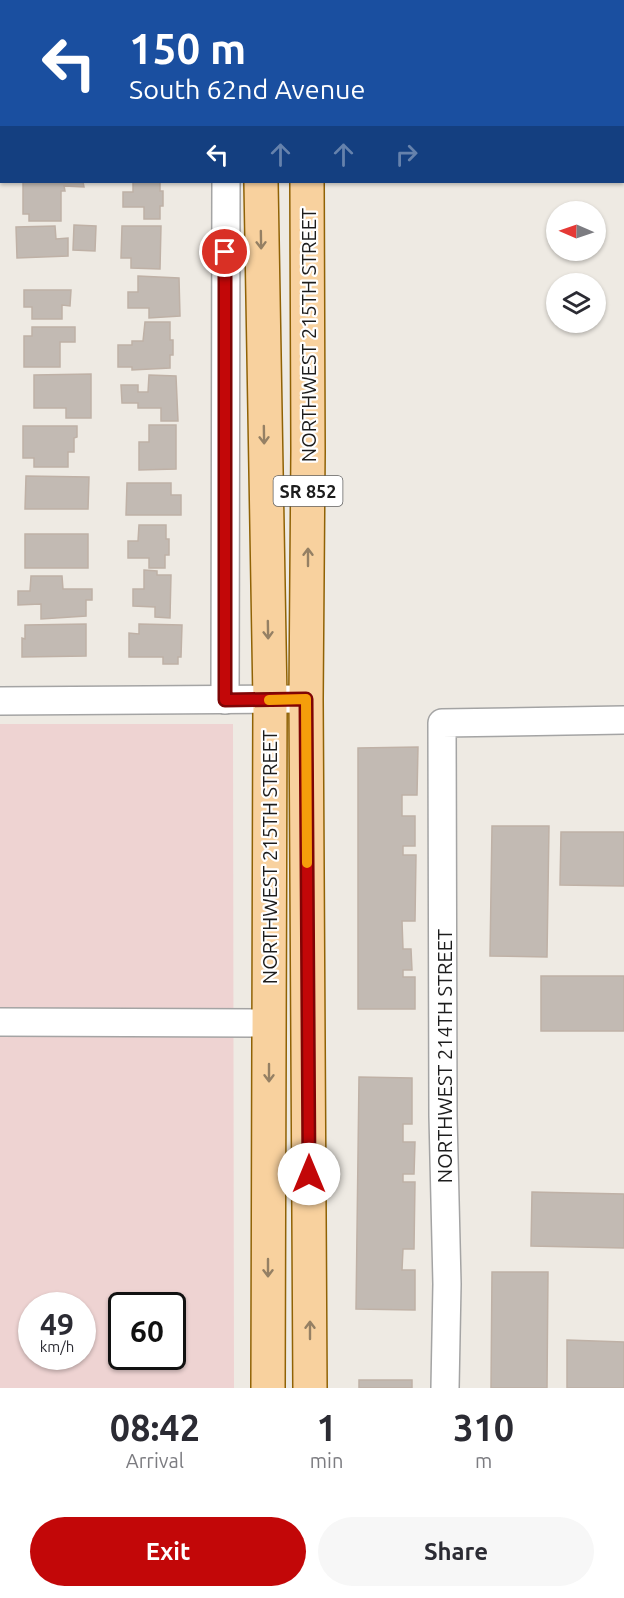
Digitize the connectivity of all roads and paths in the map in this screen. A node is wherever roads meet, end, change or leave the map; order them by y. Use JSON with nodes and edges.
{"nodes":[{"id":1,"x":226,"y":183,"type":"edge"},
{"id":2,"x":261,"y":183,"type":"edge"},
{"id":3,"x":307,"y":183,"type":"edge"},
{"id":4,"x":306,"y":699,"type":"junction"},
{"id":5,"x":0,"y":700,"type":"edge"},
{"id":6,"x":225,"y":700,"type":"junction"},
{"id":7,"x":270,"y":700,"type":"junction"},
{"id":8,"x":624,"y":720,"type":"edge"},
{"id":9,"x":0,"y":1022,"type":"edge"},
{"id":10,"x":269,"y":1023,"type":"junction"},
{"id":11,"x":268,"y":1388,"type":"edge"},
{"id":12,"x":310,"y":1388,"type":"edge"},
{"id":13,"x":445,"y":1388,"type":"edge"}],
"edges":[{"from":1,"to":6,"type":"street"},
{"from":2,"to":7,"type":"main road","name":"NORTHWEST 215TH STREET","number":"SR 852","one_way":true},
{"from":4,"to":3,"type":"main road","name":"NORTHWEST 215TH STREET","number":"SR 852","one_way":true},
{"from":4,"to":7,"type":"street"},
{"from":12,"to":4,"type":"main road","name":"NORTHWEST 215TH STREET","number":"SR 852","one_way":true},
{"from":5,"to":6,"type":"street"},
{"from":6,"to":7,"type":"street"},
{"from":7,"to":10,"type":"main road","name":"NORTHWEST 215TH STREET","number":"SR 852"},
{"from":8,"to":13,"type":"street","name":"NORTHWEST 214TH STREET"},
{"from":9,"to":10,"type":"street"},
{"from":10,"to":11,"type":"main road","name":"NORTHWEST 215TH STREET","number":"SR 852","one_way":true}]}
